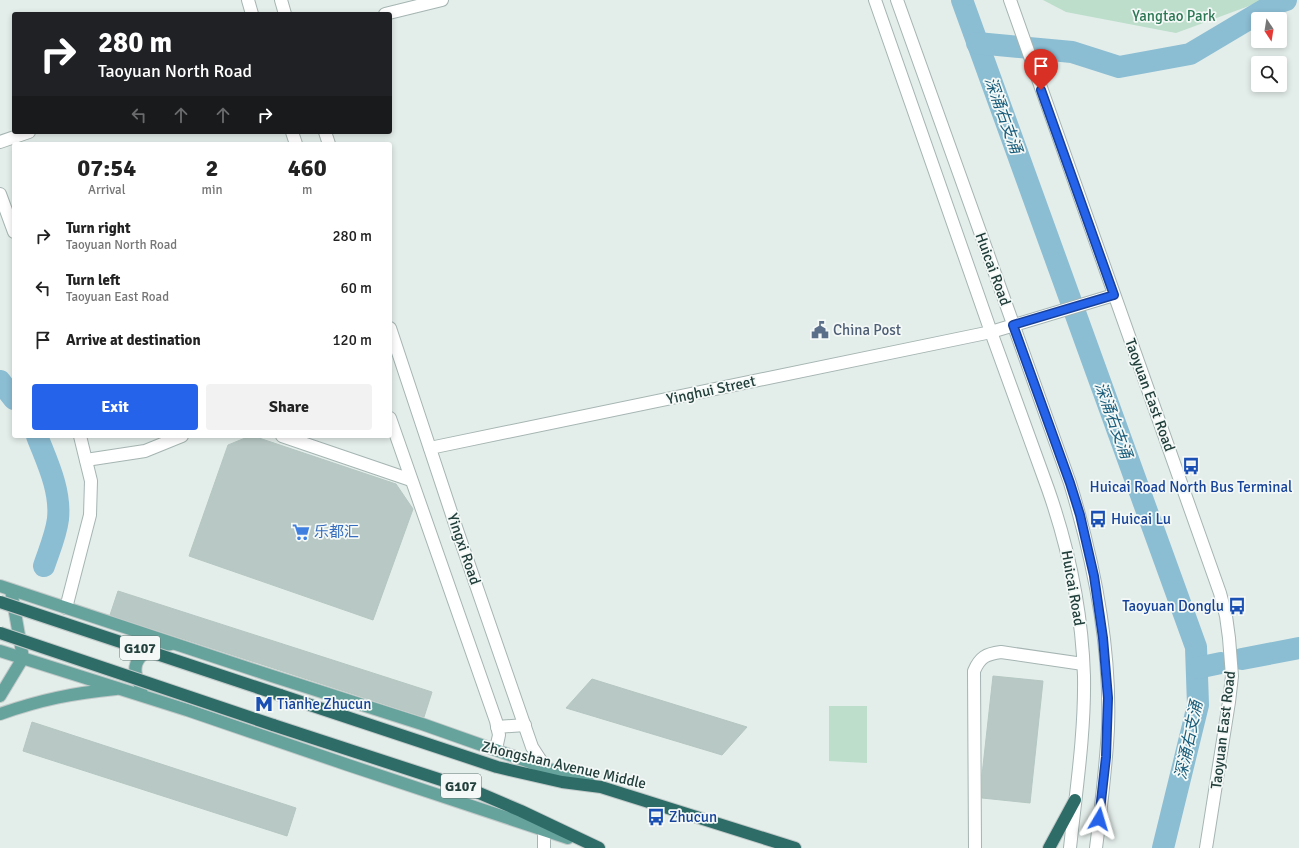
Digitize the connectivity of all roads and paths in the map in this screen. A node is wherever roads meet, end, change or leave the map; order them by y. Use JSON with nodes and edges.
{"nodes":[{"id":1,"x":248,"y":0,"type":"edge"},
{"id":2,"x":281,"y":0,"type":"edge"},
{"id":3,"x":442,"y":0,"type":"edge"},
{"id":4,"x":877,"y":0,"type":"edge"},
{"id":5,"x":897,"y":0,"type":"edge"},
{"id":6,"x":1010,"y":0,"type":"edge"},
{"id":7,"x":251,"y":12,"type":"edge"},
{"id":8,"x":284,"y":12,"type":"edge"},
{"id":9,"x":392,"y":12,"type":"edge"},
{"id":10,"x":908,"y":30,"type":"junction"},
{"id":11,"x":888,"y":38,"type":"junction"},
{"id":12,"x":23,"y":134,"type":"edge"},
{"id":13,"x":0,"y":142,"type":"edge"},
{"id":14,"x":0,"y":194,"type":"edge"},
{"id":15,"x":12,"y":227,"type":"edge"},
{"id":16,"x":1114,"y":295,"type":"junction"},
{"id":17,"x":1013,"y":325,"type":"junction"},
{"id":18,"x":991,"y":332,"type":"junction"},
{"id":19,"x":392,"y":334,"type":"edge"},
{"id":20,"x":1030,"y":370,"type":"junction"},
{"id":21,"x":1008,"y":378,"type":"junction"},
{"id":22,"x":392,"y":424,"type":"edge"},
{"id":23,"x":80,"y":438,"type":"edge"},
{"id":24,"x":177,"y":438,"type":"edge"},
{"id":25,"x":288,"y":438,"type":"edge"},
{"id":26,"x":430,"y":448,"type":"junction"},
{"id":27,"x":86,"y":460,"type":"junction"},
{"id":28,"x":411,"y":480,"type":"junction"},
{"id":29,"x":6,"y":588,"type":"edge"},
{"id":30,"x":0,"y":602,"type":"edge"},
{"id":31,"x":66,"y":608,"type":"junction"},
{"id":32,"x":0,"y":610,"type":"edge"},
{"id":33,"x":0,"y":633,"type":"edge"},
{"id":34,"x":174,"y":643,"type":"junction"},
{"id":35,"x":0,"y":650,"type":"edge"},
{"id":36,"x":24,"y":658,"type":"junction"},
{"id":37,"x":1083,"y":664,"type":"junction"},
{"id":38,"x":119,"y":688,"type":"junction"},
{"id":39,"x":0,"y":696,"type":"edge"},
{"id":40,"x":150,"y":699,"type":"junction"},
{"id":41,"x":0,"y":714,"type":"edge"},
{"id":42,"x":525,"y":725,"type":"junction"},
{"id":43,"x":497,"y":727,"type":"junction"},
{"id":44,"x":496,"y":749,"type":"junction"},
{"id":45,"x":545,"y":767,"type":"junction"},
{"id":46,"x":601,"y":787,"type":"junction"},
{"id":47,"x":1075,"y":800,"type":"junction"},
{"id":48,"x":544,"y":830,"type":"junction"},
{"id":49,"x":544,"y":848,"type":"edge"},
{"id":50,"x":598,"y":848,"type":"edge"},
{"id":51,"x":796,"y":848,"type":"edge"},
{"id":52,"x":975,"y":848,"type":"edge"},
{"id":53,"x":1049,"y":848,"type":"edge"},
{"id":54,"x":1070,"y":848,"type":"edge"},
{"id":55,"x":1096,"y":848,"type":"edge"},
{"id":56,"x":1206,"y":848,"type":"edge"}],
"edges":[{"from":1,"to":7,"type":"street"},
{"from":2,"to":8,"type":"street"},
{"from":3,"to":9,"type":"street"},
{"from":4,"to":11,"type":"street","name":"Huicai Road"},
{"from":5,"to":10,"type":"street","name":"Huicai Road"},
{"from":6,"to":16,"type":"street","name":"Taoyuan East Road"},
{"from":10,"to":11,"type":"street"},
{"from":10,"to":17,"type":"street","name":"Huicai Road"},
{"from":11,"to":18,"type":"street","name":"Huicai Road"},
{"from":12,"to":13,"type":"street"},
{"from":14,"to":15,"type":"street"},
{"from":16,"to":17,"type":"street","name":"Yinghui Street"},
{"from":16,"to":56,"type":"street","name":"Taoyuan East Road"},
{"from":17,"to":18,"type":"street","name":"Yinghui Street"},
{"from":17,"to":20,"type":"street","name":"Huicai Road"},
{"from":18,"to":21,"type":"street","name":"Huicai Road"},
{"from":18,"to":26,"type":"street","name":"Yinghui Street"},
{"from":19,"to":26,"type":"street","name":"Yingxi Road"},
{"from":20,"to":21,"type":"street"},
{"from":20,"to":55,"type":"street","name":"Huicai Road"},
{"from":21,"to":37,"type":"street","name":"Huicai Road"},
{"from":22,"to":28,"type":"street","name":"Yingxi Road"},
{"from":23,"to":27,"type":"street"},
{"from":24,"to":27,"type":"street"},
{"from":25,"to":28,"type":"street"},
{"from":26,"to":42,"type":"street","name":"Yingxi Road"},
{"from":27,"to":31,"type":"street"},
{"from":28,"to":43,"type":"street","name":"Yingxi Road"},
{"from":29,"to":31,"type":"main road"},
{"from":29,"to":32,"type":"main road"},
{"from":29,"to":36,"type":"main road"},
{"from":30,"to":46,"type":"highway","name":"Zhongshan Avenue Middle","number":"G107","bridge":true},
{"from":31,"to":34,"type":"main road"},
{"from":33,"to":50,"type":"highway","number":"G107","bridge":true},
{"from":34,"to":40,"type":"main road"},
{"from":34,"to":44,"type":"main road"},
{"from":35,"to":36,"type":"main road"},
{"from":36,"to":38,"type":"main road"},
{"from":36,"to":39,"type":"main road"},
{"from":37,"to":47,"type":"street","name":"Huicai Road"},
{"from":37,"to":52,"type":"street"},
{"from":38,"to":40,"type":"main road"},
{"from":38,"to":41,"type":"main road"},
{"from":40,"to":48,"type":"main road"},
{"from":42,"to":43,"type":"street"},
{"from":42,"to":45,"type":"street","name":"Yingxi Road"},
{"from":43,"to":44,"type":"street","name":"Yingxi Road"},
{"from":44,"to":45,"type":"main road"},
{"from":45,"to":46,"type":"main road"},
{"from":46,"to":51,"type":"highway","name":"Zhongshan Avenue Middle","number":"G107"},
{"from":47,"to":53,"type":"highway"},
{"from":47,"to":54,"type":"street","name":"Huicai Road"},
{"from":48,"to":49,"type":"street"},
{"from":48,"to":50,"type":"main road"}]}
